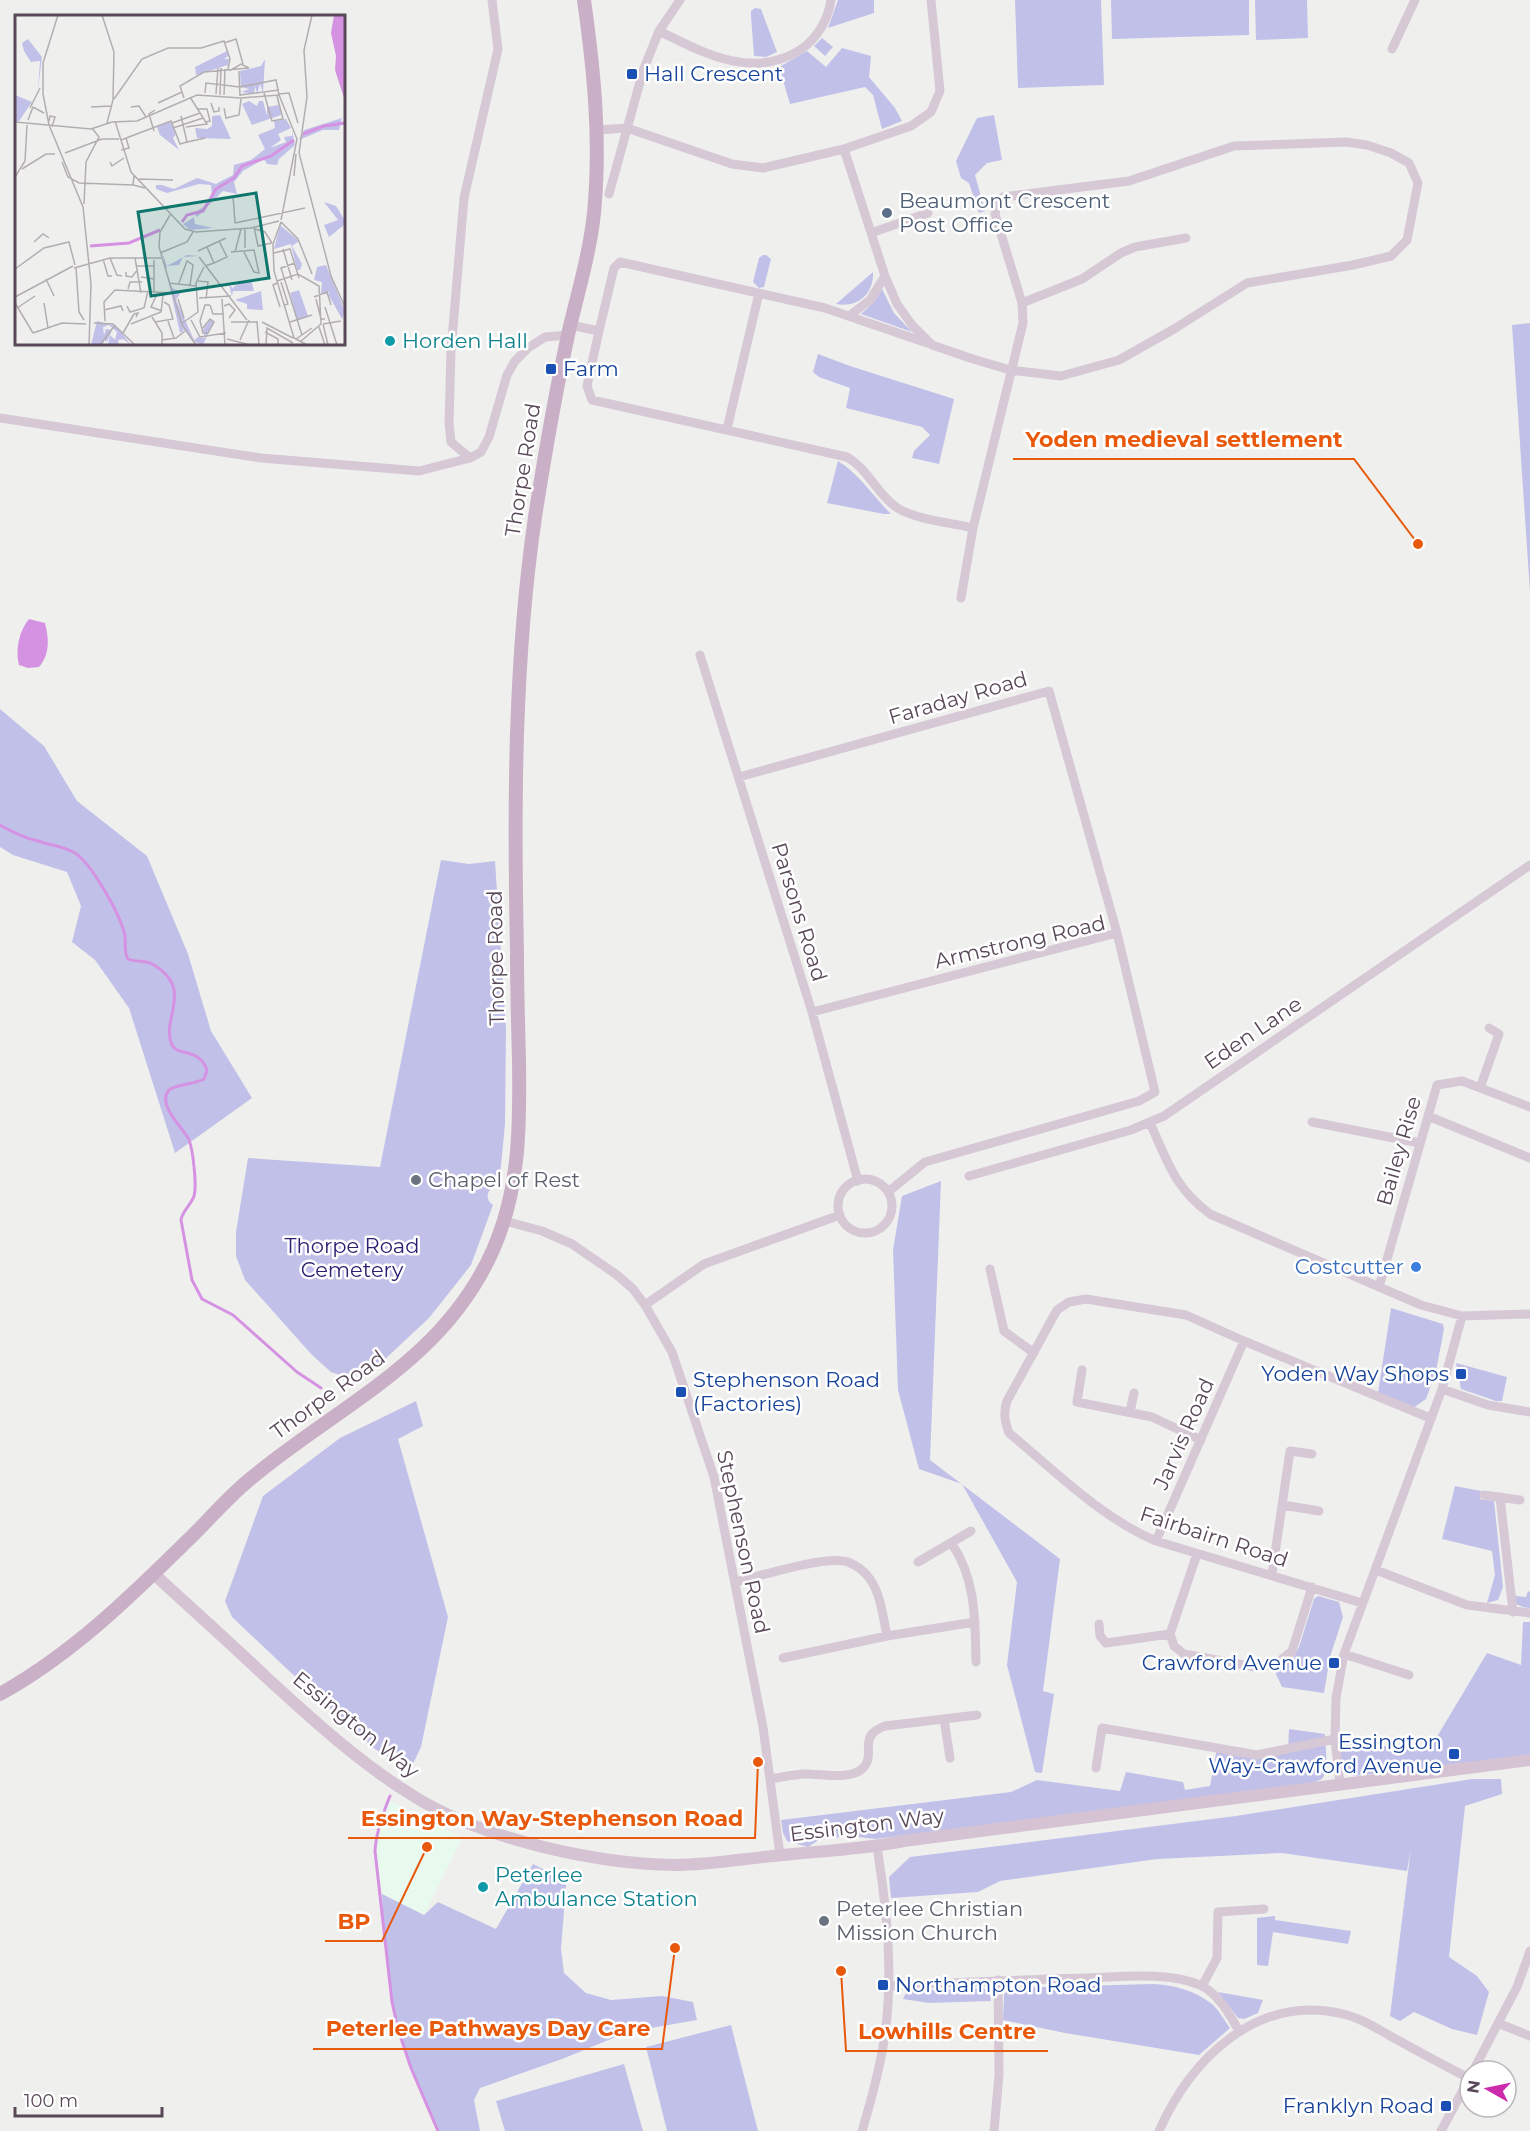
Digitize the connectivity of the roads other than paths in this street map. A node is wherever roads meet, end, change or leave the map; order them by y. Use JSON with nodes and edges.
{"nodes":[{"id":1,"x":492,"y":0,"type":"edge"},
{"id":2,"x":584,"y":0,"type":"edge"},
{"id":3,"x":680,"y":0,"type":"edge"},
{"id":4,"x":831,"y":0,"type":"edge"},
{"id":5,"x":931,"y":0,"type":"edge"},
{"id":6,"x":1415,"y":0,"type":"edge"},
{"id":7,"x":659,"y":31,"type":"junction"},
{"id":8,"x":1392,"y":49,"type":"dead end"},
{"id":9,"x":627,"y":128,"type":"junction"},
{"id":10,"x":598,"y":130,"type":"junction"},
{"id":11,"x":844,"y":149,"type":"junction"},
{"id":12,"x":609,"y":194,"type":"dead end"},
{"id":13,"x":928,"y":213,"type":"dead end"},
{"id":14,"x":871,"y":233,"type":"junction"},
{"id":15,"x":1186,"y":238,"type":"dead end"},
{"id":16,"x":885,"y":276,"type":"junction"},
{"id":17,"x":759,"y":293,"type":"junction"},
{"id":18,"x":1022,"y":303,"type":"junction"},
{"id":19,"x":849,"y":316,"type":"junction"},
{"id":20,"x":569,"y":330,"type":"junction"},
{"id":21,"x":599,"y":331,"type":"junction"},
{"id":22,"x":932,"y":345,"type":"junction"},
{"id":23,"x":1010,"y":370,"type":"junction"},
{"id":24,"x":0,"y":418,"type":"edge"},
{"id":25,"x":727,"y":429,"type":"junction"},
{"id":26,"x":470,"y":458,"type":"junction"},
{"id":27,"x":973,"y":528,"type":"junction"},
{"id":28,"x":961,"y":598,"type":"dead end"},
{"id":29,"x":700,"y":655,"type":"dead end"},
{"id":30,"x":739,"y":777,"type":"junction"},
{"id":31,"x":1530,"y":865,"type":"edge"},
{"id":32,"x":1117,"y":933,"type":"junction"},
{"id":33,"x":812,"y":1012,"type":"junction"},
{"id":34,"x":1489,"y":1028,"type":"dead end"},
{"id":35,"x":1480,"y":1088,"type":"junction"},
{"id":36,"x":1530,"y":1107,"type":"edge"},
{"id":37,"x":1428,"y":1116,"type":"junction"},
{"id":38,"x":1312,"y":1122,"type":"dead end"},
{"id":39,"x":1150,"y":1123,"type":"junction"},
{"id":40,"x":1420,"y":1143,"type":"junction"},
{"id":41,"x":1530,"y":1158,"type":"edge"},
{"id":42,"x":969,"y":1176,"type":"dead end"},
{"id":43,"x":858,"y":1181,"type":"junction"},
{"id":44,"x":888,"y":1192,"type":"junction"},
{"id":45,"x":840,"y":1215,"type":"junction"},
{"id":46,"x":505,"y":1221,"type":"junction"},
{"id":47,"x":990,"y":1269,"type":"dead end"},
{"id":48,"x":1379,"y":1287,"type":"junction"},
{"id":49,"x":645,"y":1305,"type":"junction"},
{"id":50,"x":1530,"y":1314,"type":"edge"},
{"id":51,"x":1462,"y":1316,"type":"junction"},
{"id":52,"x":1244,"y":1341,"type":"junction"},
{"id":53,"x":1034,"y":1353,"type":"junction"},
{"id":54,"x":1082,"y":1370,"type":"dead end"},
{"id":55,"x":1442,"y":1389,"type":"junction"},
{"id":56,"x":1134,"y":1393,"type":"dead end"},
{"id":57,"x":1130,"y":1412,"type":"junction"},
{"id":58,"x":1530,"y":1412,"type":"edge"},
{"id":59,"x":1430,"y":1418,"type":"junction"},
{"id":60,"x":1201,"y":1440,"type":"junction"},
{"id":61,"x":1312,"y":1454,"type":"dead end"},
{"id":62,"x":1484,"y":1495,"type":"dead end"},
{"id":63,"x":1500,"y":1497,"type":"junction"},
{"id":64,"x":1520,"y":1500,"type":"dead end"},
{"id":65,"x":1282,"y":1505,"type":"junction"},
{"id":66,"x":1319,"y":1511,"type":"dead end"},
{"id":67,"x":971,"y":1532,"type":"dead end"},
{"id":68,"x":1155,"y":1541,"type":"junction"},
{"id":69,"x":952,"y":1544,"type":"junction"},
{"id":70,"x":1197,"y":1554,"type":"junction"},
{"id":71,"x":918,"y":1562,"type":"dead end"},
{"id":72,"x":1376,"y":1570,"type":"junction"},
{"id":73,"x":154,"y":1574,"type":"junction"},
{"id":74,"x":1272,"y":1574,"type":"junction"},
{"id":75,"x":735,"y":1582,"type":"junction"},
{"id":76,"x":1312,"y":1587,"type":"junction"},
{"id":77,"x":1362,"y":1603,"type":"junction"},
{"id":78,"x":1513,"y":1612,"type":"junction"},
{"id":79,"x":1530,"y":1613,"type":"edge"},
{"id":80,"x":975,"y":1622,"type":"junction"},
{"id":81,"x":1099,"y":1624,"type":"dead end"},
{"id":82,"x":1170,"y":1634,"type":"junction"},
{"id":83,"x":887,"y":1636,"type":"junction"},
{"id":84,"x":1344,"y":1654,"type":"junction"},
{"id":85,"x":783,"y":1658,"type":"dead end"},
{"id":86,"x":975,"y":1662,"type":"dead end"},
{"id":87,"x":1409,"y":1675,"type":"dead end"},
{"id":88,"x":0,"y":1694,"type":"edge"},
{"id":89,"x":976,"y":1715,"type":"dead end"},
{"id":90,"x":944,"y":1719,"type":"junction"},
{"id":91,"x":1335,"y":1739,"type":"junction"},
{"id":92,"x":950,"y":1758,"type":"dead end"},
{"id":93,"x":1530,"y":1760,"type":"edge"},
{"id":94,"x":1096,"y":1768,"type":"dead end"},
{"id":95,"x":770,"y":1779,"type":"junction"},
{"id":96,"x":1340,"y":1784,"type":"junction"},
{"id":97,"x":877,"y":1847,"type":"junction"},
{"id":98,"x":780,"y":1855,"type":"junction"},
{"id":99,"x":1264,"y":1909,"type":"dead end"},
{"id":100,"x":1530,"y":1951,"type":"edge"},
{"id":101,"x":998,"y":1980,"type":"junction"},
{"id":102,"x":889,"y":1986,"type":"junction"},
{"id":103,"x":1202,"y":1986,"type":"junction"},
{"id":104,"x":1500,"y":2024,"type":"junction"},
{"id":105,"x":1239,"y":2031,"type":"junction"},
{"id":106,"x":1530,"y":2036,"type":"edge"},
{"id":107,"x":1480,"y":2059,"type":"edge"},
{"id":108,"x":1458,"y":2068,"type":"edge"},
{"id":109,"x":1458,"y":2099,"type":"edge"},
{"id":110,"x":862,"y":2131,"type":"edge"},
{"id":111,"x":994,"y":2131,"type":"edge"},
{"id":112,"x":1158,"y":2131,"type":"edge"},
{"id":113,"x":1441,"y":2131,"type":"edge"}],
"edges":[{"from":1,"to":26,"type":"street"},
{"from":2,"to":10,"type":"main road","name":"Thorpe Road"},
{"from":3,"to":7,"type":"street"},
{"from":4,"to":7,"type":"street"},
{"from":5,"to":11,"type":"street"},
{"from":6,"to":8,"type":"street"},
{"from":7,"to":9,"type":"street"},
{"from":9,"to":10,"type":"street"},
{"from":9,"to":11,"type":"street"},
{"from":9,"to":12,"type":"street"},
{"from":10,"to":20,"type":"main road","name":"Thorpe Road"},
{"from":11,"to":14,"type":"street"},
{"from":13,"to":14,"type":"street"},
{"from":14,"to":16,"type":"street"},
{"from":15,"to":18,"type":"street"},
{"from":16,"to":19,"type":"street"},
{"from":16,"to":22,"type":"street"},
{"from":17,"to":19,"type":"street"},
{"from":17,"to":21,"type":"street"},
{"from":17,"to":25,"type":"street"},
{"from":18,"to":23,"type":"street"},
{"from":18,"to":23,"type":"street"},
{"from":19,"to":22,"type":"street"},
{"from":20,"to":21,"type":"street"},
{"from":20,"to":26,"type":"street"},
{"from":20,"to":46,"type":"main road","name":"Thorpe Road"},
{"from":21,"to":25,"type":"street"},
{"from":22,"to":23,"type":"street"},
{"from":23,"to":27,"type":"street"},
{"from":24,"to":26,"type":"street"},
{"from":25,"to":27,"type":"street"},
{"from":27,"to":28,"type":"street"},
{"from":29,"to":30,"type":"street","name":"Parsons Road"},
{"from":30,"to":32,"type":"street","name":"Faraday Road"},
{"from":30,"to":33,"type":"street","name":"Parsons Road"},
{"from":31,"to":39,"type":"street","name":"Eden Lane"},
{"from":32,"to":33,"type":"street","name":"Armstrong Road"},
{"from":32,"to":44,"type":"street","name":"Armstrong Road"},
{"from":33,"to":43,"type":"street","name":"Parsons Road"},
{"from":34,"to":35,"type":"street"},
{"from":35,"to":36,"type":"street","name":"Bailey Rise"},
{"from":35,"to":37,"type":"street","name":"Bailey Rise"},
{"from":37,"to":40,"type":"street","name":"Bailey Rise"},
{"from":37,"to":41,"type":"street"},
{"from":38,"to":40,"type":"street"},
{"from":39,"to":42,"type":"street","name":"Eden Lane"},
{"from":39,"to":48,"type":"street"},
{"from":40,"to":48,"type":"street","name":"Bailey Rise"},
{"from":43,"to":44,"type":"street"},
{"from":43,"to":45,"type":"street"},
{"from":44,"to":45,"type":"street"},
{"from":45,"to":49,"type":"street"},
{"from":46,"to":49,"type":"street","name":"Stephenson Road"},
{"from":46,"to":73,"type":"main road","name":"Thorpe Road"},
{"from":47,"to":53,"type":"street"},
{"from":48,"to":51,"type":"street"},
{"from":49,"to":75,"type":"street","name":"Stephenson Road"},
{"from":50,"to":51,"type":"street"},
{"from":51,"to":55,"type":"street"},
{"from":52,"to":53,"type":"street","name":"Fairbairn Road"},
{"from":52,"to":59,"type":"street","name":"Fairbairn Road"},
{"from":52,"to":60,"type":"street","name":"Jarvis Road"},
{"from":53,"to":68,"type":"street","name":"Fairbairn Road"},
{"from":54,"to":57,"type":"street"},
{"from":55,"to":58,"type":"street"},
{"from":55,"to":59,"type":"street"},
{"from":56,"to":57,"type":"street"},
{"from":57,"to":60,"type":"street"},
{"from":59,"to":72,"type":"street"},
{"from":60,"to":68,"type":"street","name":"Jarvis Road"},
{"from":61,"to":65,"type":"street"},
{"from":62,"to":63,"type":"street"},
{"from":63,"to":64,"type":"street"},
{"from":63,"to":78,"type":"street"},
{"from":65,"to":66,"type":"street"},
{"from":65,"to":74,"type":"street"},
{"from":67,"to":69,"type":"street"},
{"from":68,"to":70,"type":"street","name":"Fairbairn Road"},
{"from":69,"to":71,"type":"street"},
{"from":69,"to":80,"type":"street"},
{"from":70,"to":74,"type":"street","name":"Fairbairn Road"},
{"from":70,"to":82,"type":"street"},
{"from":72,"to":77,"type":"street"},
{"from":72,"to":78,"type":"street"},
{"from":73,"to":88,"type":"main road","name":"Thorpe Road"},
{"from":73,"to":98,"type":"street","name":"Essington Way"},
{"from":74,"to":76,"type":"street","name":"Fairbairn Road"},
{"from":75,"to":83,"type":"street"},
{"from":75,"to":95,"type":"street","name":"Stephenson Road"},
{"from":76,"to":77,"type":"street","name":"Fairbairn Road"},
{"from":76,"to":82,"type":"street"},
{"from":77,"to":84,"type":"street"},
{"from":78,"to":79,"type":"street"},
{"from":80,"to":83,"type":"street"},
{"from":80,"to":86,"type":"street"},
{"from":81,"to":82,"type":"street"},
{"from":83,"to":85,"type":"street"},
{"from":84,"to":87,"type":"street"},
{"from":84,"to":91,"type":"street"},
{"from":89,"to":90,"type":"street"},
{"from":90,"to":92,"type":"street"},
{"from":90,"to":95,"type":"street"},
{"from":91,"to":94,"type":"street"},
{"from":91,"to":96,"type":"street"},
{"from":93,"to":96,"type":"street","name":"Essington Way"},
{"from":95,"to":98,"type":"street","name":"Stephenson Road"},
{"from":96,"to":97,"type":"street","name":"Essington Way"},
{"from":97,"to":98,"type":"street","name":"Essington Way"},
{"from":97,"to":102,"type":"street"},
{"from":99,"to":103,"type":"street"},
{"from":100,"to":104,"type":"street"},
{"from":101,"to":102,"type":"street"},
{"from":101,"to":103,"type":"street"},
{"from":101,"to":111,"type":"street"},
{"from":102,"to":110,"type":"street"},
{"from":103,"to":105,"type":"street"},
{"from":104,"to":106,"type":"street"},
{"from":104,"to":107,"type":"street"},
{"from":105,"to":108,"type":"street"},
{"from":105,"to":112,"type":"street"},
{"from":109,"to":113,"type":"street"}]}
